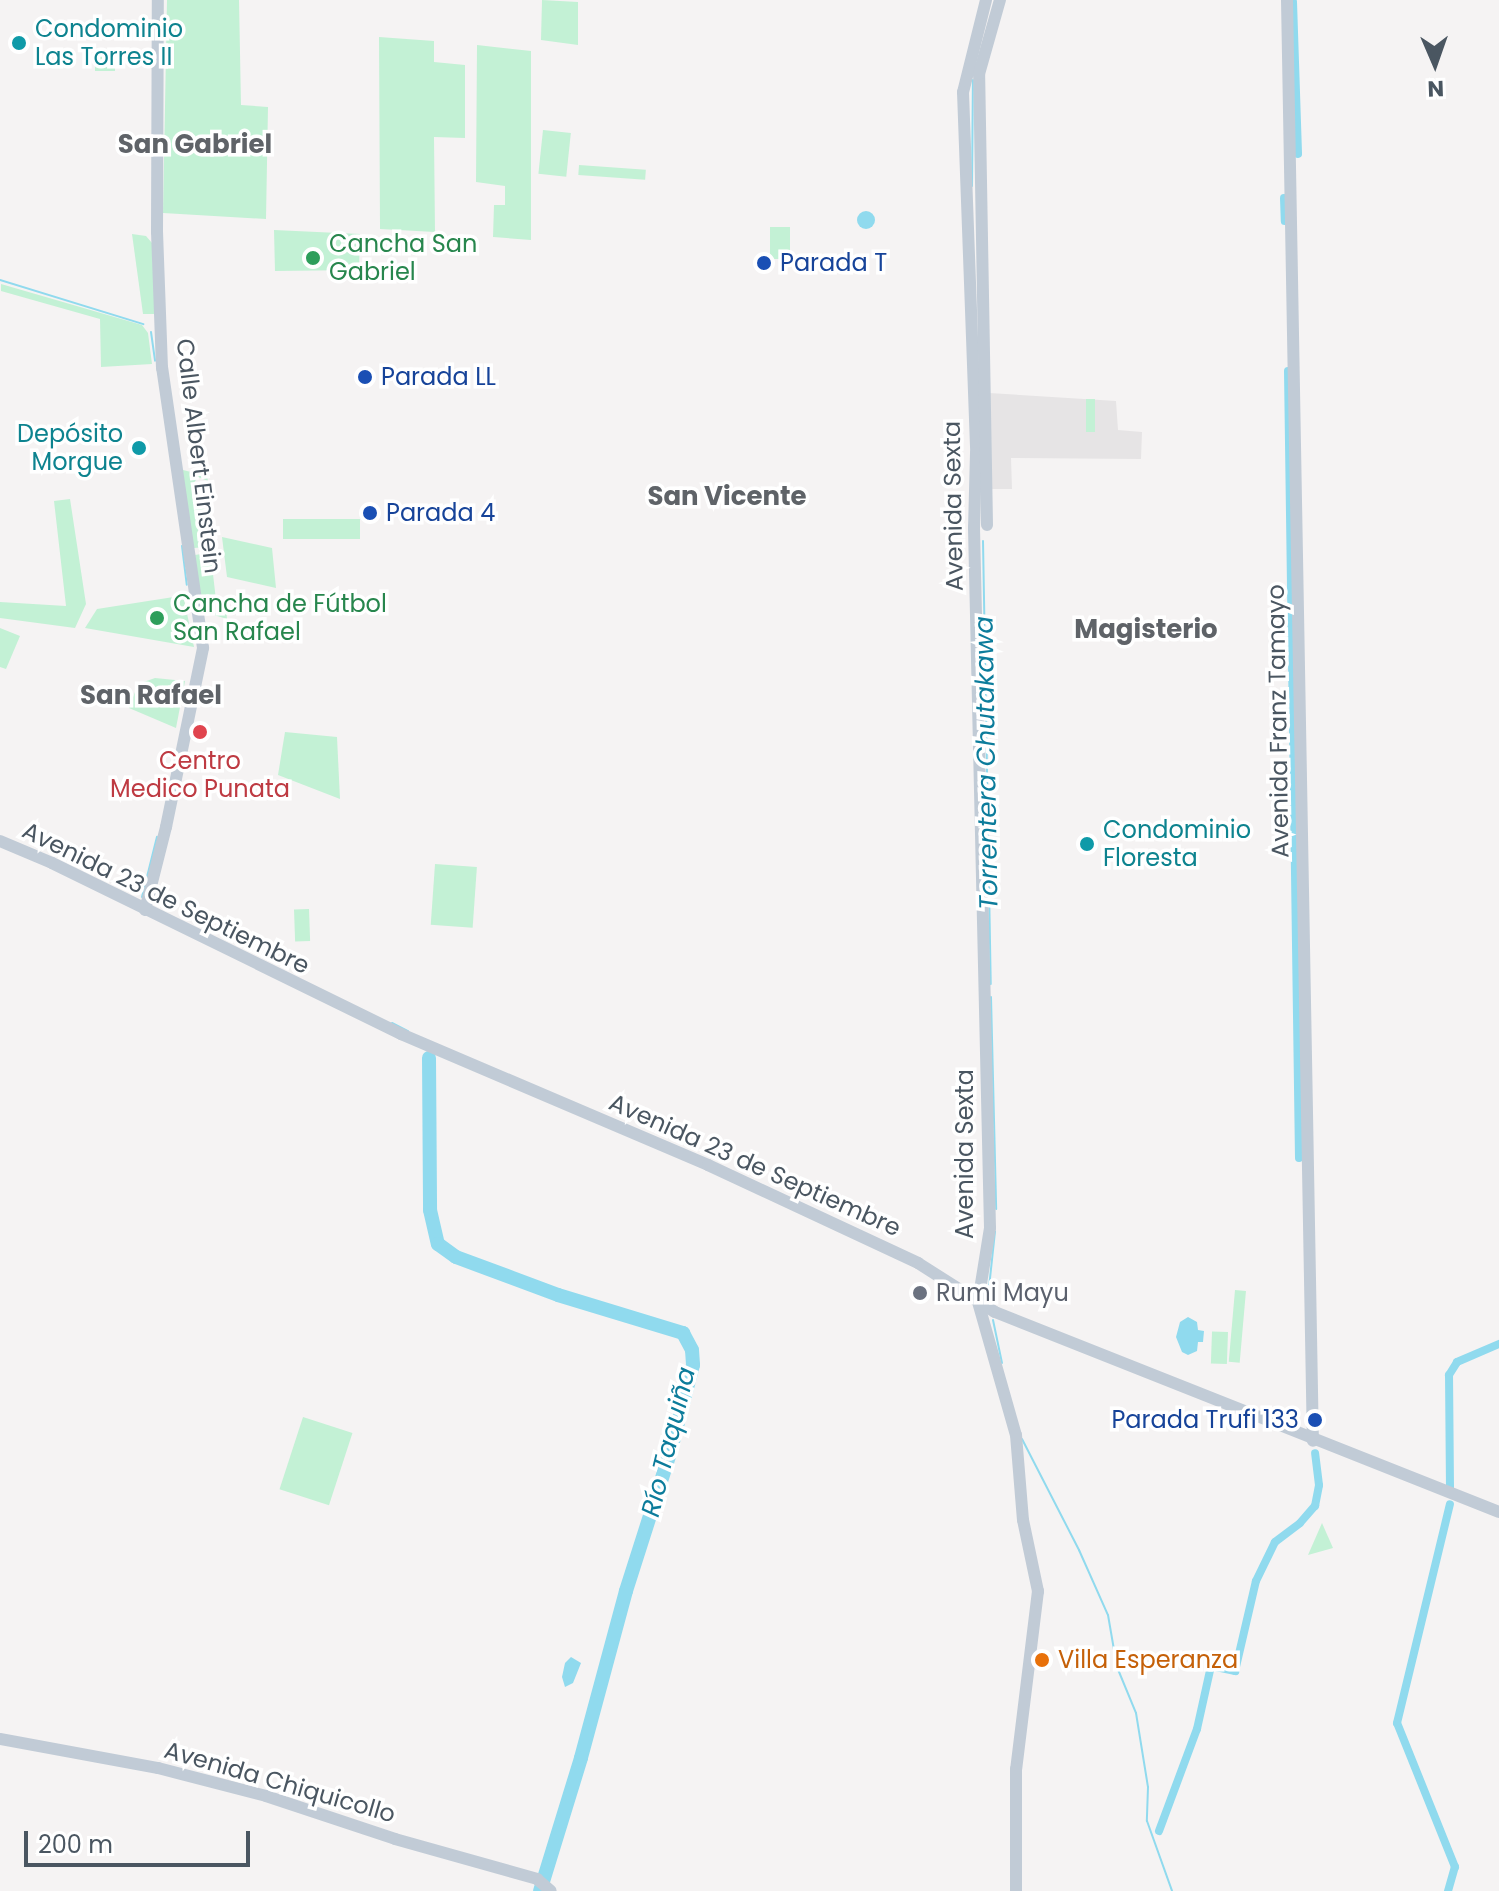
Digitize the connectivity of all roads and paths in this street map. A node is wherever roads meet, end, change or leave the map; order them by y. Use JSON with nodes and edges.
{"nodes":[{"id":1,"x":158,"y":0,"type":"edge"},
{"id":2,"x":986,"y":0,"type":"edge"},
{"id":3,"x":1000,"y":0,"type":"edge"},
{"id":4,"x":1287,"y":0,"type":"edge"},
{"id":5,"x":980,"y":526,"type":"junction"},
{"id":6,"x":0,"y":841,"type":"edge"},
{"id":7,"x":145,"y":910,"type":"junction"},
{"id":8,"x":986,"y":1306,"type":"junction"},
{"id":9,"x":1313,"y":1441,"type":"junction"},
{"id":10,"x":1499,"y":1512,"type":"edge"},
{"id":11,"x":0,"y":1739,"type":"edge"},
{"id":12,"x":543,"y":1883,"type":"edge"},
{"id":13,"x":1016,"y":1891,"type":"edge"}],
"edges":[{"from":1,"to":7,"type":"main road","name":"Calle Albert Einstein"},
{"from":2,"to":5,"type":"main road","name":"Avenida Sexta"},
{"from":3,"to":5,"type":"main road","name":"Avenida Sexta"},
{"from":4,"to":9,"type":"main road","name":"Avenida Franz Tamayo"},
{"from":5,"to":8,"type":"main road","name":"Avenida Sexta"},
{"from":6,"to":7,"type":"main road","name":"Avenida 23 de Septiembre"},
{"from":7,"to":8,"type":"main road","name":"Avenida 23 de Septiembre"},
{"from":8,"to":9,"type":"main road","name":"Avenida 23 de Septiembre"},
{"from":8,"to":13,"type":"main road"},
{"from":9,"to":10,"type":"main road","name":"Avenida 23 de Septiembre"},
{"from":11,"to":12,"type":"main road","name":"Avenida Chiquicollo"}]}
